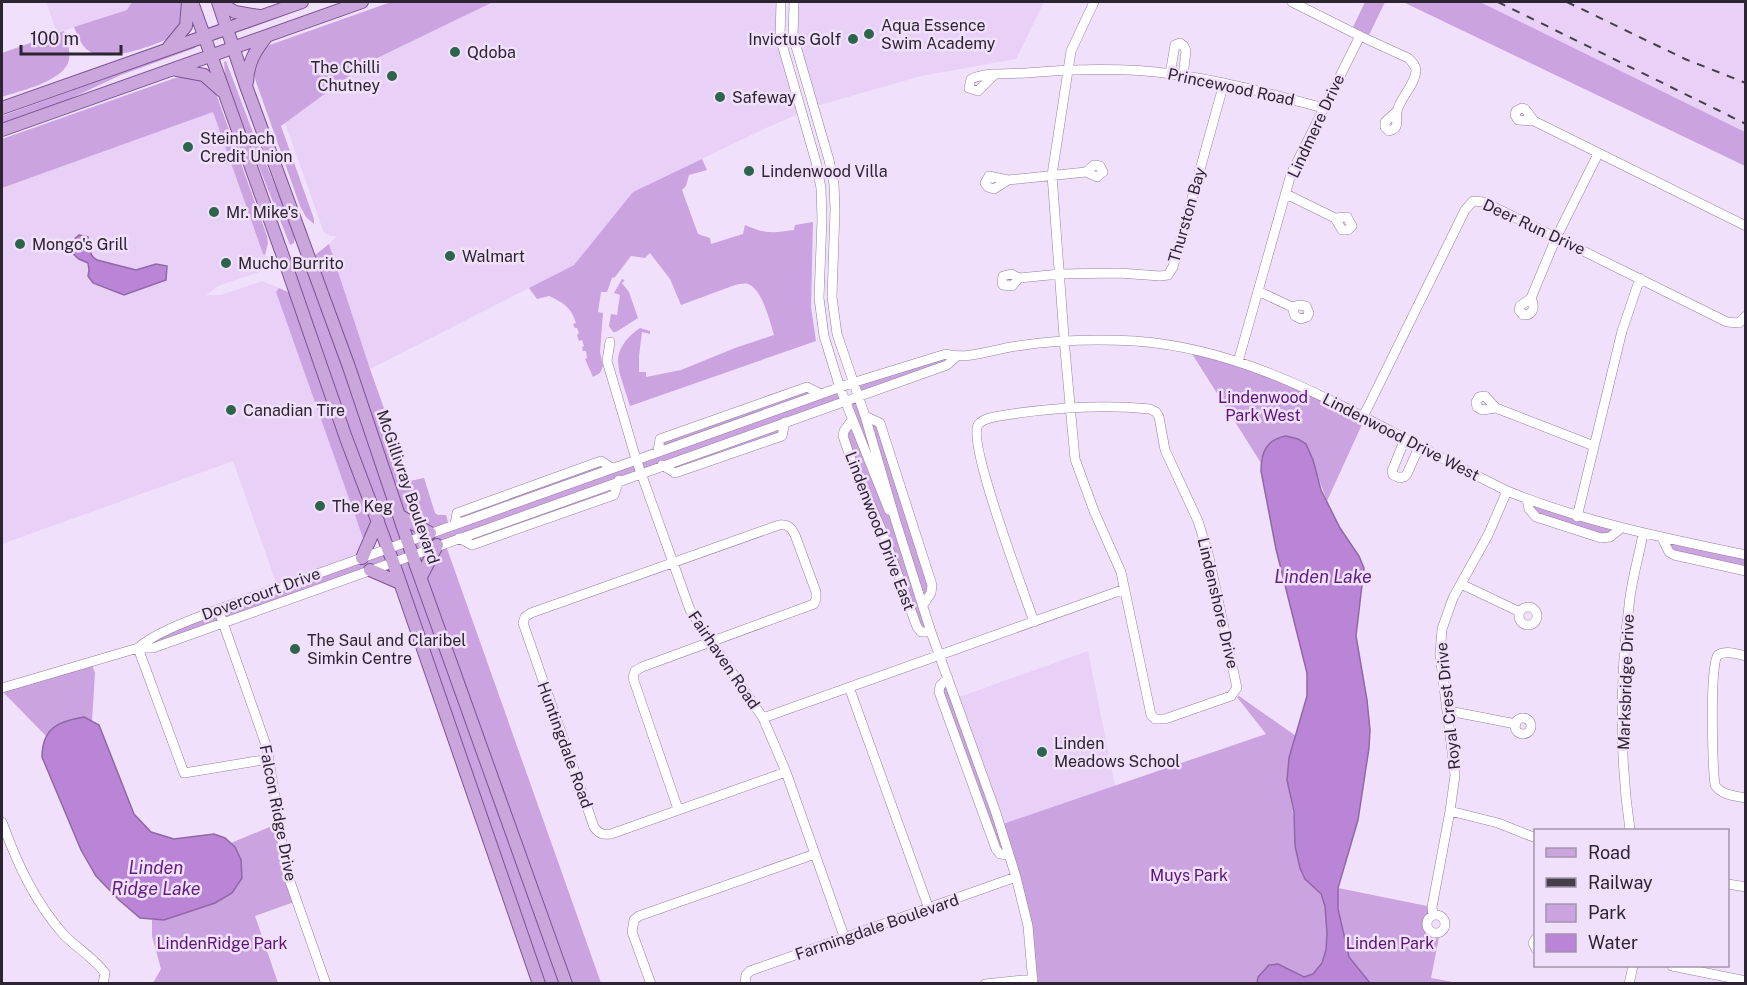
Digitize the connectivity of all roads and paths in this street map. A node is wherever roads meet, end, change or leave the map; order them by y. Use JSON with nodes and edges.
{"nodes":[{"id":1,"x":190,"y":2,"type":"edge"},
{"id":2,"x":218,"y":2,"type":"edge"},
{"id":3,"x":302,"y":2,"type":"edge"},
{"id":4,"x":362,"y":2,"type":"edge"},
{"id":5,"x":781,"y":2,"type":"edge"},
{"id":6,"x":794,"y":2,"type":"edge"},
{"id":7,"x":1094,"y":2,"type":"edge"},
{"id":8,"x":1292,"y":2,"type":"edge"},
{"id":9,"x":263,"y":16,"type":"junction"},
{"id":10,"x":227,"y":29,"type":"junction"},
{"id":11,"x":268,"y":35,"type":"junction"},
{"id":12,"x":1360,"y":36,"type":"junction"},
{"id":13,"x":204,"y":37,"type":"junction"},
{"id":14,"x":233,"y":47,"type":"junction"},
{"id":15,"x":167,"y":49,"type":"junction"},
{"id":16,"x":211,"y":55,"type":"junction"},
{"id":17,"x":173,"y":69,"type":"junction"},
{"id":18,"x":1069,"y":69,"type":"junction"},
{"id":19,"x":1170,"y":74,"type":"junction"},
{"id":20,"x":994,"y":75,"type":"dead end"},
{"id":21,"x":1183,"y":76,"type":"junction"},
{"id":22,"x":1224,"y":83,"type":"junction"},
{"id":23,"x":246,"y":86,"type":"junction"},
{"id":24,"x":224,"y":93,"type":"junction"},
{"id":25,"x":2,"y":108,"type":"edge"},
{"id":26,"x":1324,"y":108,"type":"junction"},
{"id":27,"x":1397,"y":111,"type":"dead end"},
{"id":28,"x":1534,"y":121,"type":"dead end"},
{"id":29,"x":2,"y":130,"type":"edge"},
{"id":30,"x":1598,"y":154,"type":"junction"},
{"id":31,"x":1086,"y":172,"type":"dead end"},
{"id":32,"x":1052,"y":175,"type":"junction"},
{"id":33,"x":1008,"y":180,"type":"dead end"},
{"id":34,"x":1286,"y":194,"type":"junction"},
{"id":35,"x":1335,"y":218,"type":"dead end"},
{"id":36,"x":1746,"y":226,"type":"edge"},
{"id":37,"x":1556,"y":238,"type":"junction"},
{"id":38,"x":1059,"y":274,"type":"junction"},
{"id":39,"x":1640,"y":278,"type":"junction"},
{"id":40,"x":1019,"y":279,"type":"dead end"},
{"id":41,"x":1258,"y":291,"type":"junction"},
{"id":42,"x":1531,"y":297,"type":"dead end"},
{"id":43,"x":1292,"y":307,"type":"dead end"},
{"id":44,"x":1746,"y":315,"type":"edge"},
{"id":45,"x":1064,"y":341,"type":"junction"},
{"id":46,"x":610,"y":342,"type":"dead end"},
{"id":47,"x":956,"y":357,"type":"junction"},
{"id":48,"x":1238,"y":362,"type":"junction"},
{"id":49,"x":852,"y":383,"type":"junction"},
{"id":50,"x":840,"y":388,"type":"junction"},
{"id":51,"x":858,"y":397,"type":"junction"},
{"id":52,"x":845,"y":401,"type":"junction"},
{"id":53,"x":1070,"y":406,"type":"junction"},
{"id":54,"x":1496,"y":408,"type":"dead end"},
{"id":55,"x":865,"y":416,"type":"junction"},
{"id":56,"x":1363,"y":417,"type":"junction"},
{"id":57,"x":852,"y":420,"type":"junction"},
{"id":58,"x":1405,"y":439,"type":"junction"},
{"id":59,"x":1594,"y":446,"type":"junction"},
{"id":60,"x":1419,"y":447,"type":"junction"},
{"id":61,"x":636,"y":459,"type":"junction"},
{"id":62,"x":641,"y":473,"type":"junction"},
{"id":63,"x":1507,"y":491,"type":"junction"},
{"id":64,"x":1527,"y":499,"type":"junction"},
{"id":65,"x":400,"y":516,"type":"junction"},
{"id":66,"x":1577,"y":517,"type":"junction"},
{"id":67,"x":378,"y":521,"type":"junction"},
{"id":68,"x":896,"y":522,"type":"junction"},
{"id":69,"x":1620,"y":528,"type":"junction"},
{"id":70,"x":430,"y":533,"type":"junction"},
{"id":71,"x":1643,"y":534,"type":"junction"},
{"id":72,"x":1662,"y":538,"type":"junction"},
{"id":73,"x":408,"y":541,"type":"junction"},
{"id":74,"x":437,"y":545,"type":"junction"},
{"id":75,"x":388,"y":548,"type":"junction"},
{"id":76,"x":413,"y":555,"type":"junction"},
{"id":77,"x":1746,"y":555,"type":"edge"},
{"id":78,"x":362,"y":558,"type":"junction"},
{"id":79,"x":393,"y":562,"type":"junction"},
{"id":80,"x":672,"y":562,"type":"junction"},
{"id":81,"x":370,"y":570,"type":"junction"},
{"id":82,"x":1746,"y":570,"type":"edge"},
{"id":83,"x":421,"y":577,"type":"junction"},
{"id":84,"x":400,"y":583,"type":"junction"},
{"id":85,"x":1461,"y":584,"type":"junction"},
{"id":86,"x":1125,"y":589,"type":"junction"},
{"id":87,"x":922,"y":605,"type":"junction"},
{"id":88,"x":219,"y":609,"type":"junction"},
{"id":89,"x":1520,"y":612,"type":"dead end"},
{"id":90,"x":223,"y":621,"type":"junction"},
{"id":91,"x":1034,"y":622,"type":"junction"},
{"id":92,"x":932,"y":632,"type":"junction"},
{"id":93,"x":711,"y":642,"type":"junction"},
{"id":94,"x":138,"y":648,"type":"junction"},
{"id":95,"x":940,"y":655,"type":"junction"},
{"id":96,"x":1746,"y":656,"type":"edge"},
{"id":97,"x":849,"y":687,"type":"junction"},
{"id":98,"x":2,"y":688,"type":"edge"},
{"id":99,"x":1449,"y":711,"type":"junction"},
{"id":100,"x":763,"y":718,"type":"junction"},
{"id":101,"x":1516,"y":724,"type":"dead end"},
{"id":102,"x":269,"y":759,"type":"junction"},
{"id":103,"x":786,"y":772,"type":"junction"},
{"id":104,"x":1746,"y":798,"type":"edge"},
{"id":105,"x":678,"y":809,"type":"junction"},
{"id":106,"x":1450,"y":811,"type":"junction"},
{"id":107,"x":2,"y":822,"type":"edge"},
{"id":108,"x":1630,"y":829,"type":"edge"},
{"id":109,"x":1534,"y":837,"type":"edge"},
{"id":110,"x":815,"y":854,"type":"junction"},
{"id":111,"x":1016,"y":877,"type":"junction"},
{"id":112,"x":1729,"y":884,"type":"edge"},
{"id":113,"x":1746,"y":887,"type":"edge"},
{"id":114,"x":929,"y":909,"type":"junction"},
{"id":115,"x":1433,"y":915,"type":"dead end"},
{"id":116,"x":845,"y":939,"type":"junction"},
{"id":117,"x":1633,"y":967,"type":"edge"},
{"id":118,"x":1677,"y":967,"type":"edge"},
{"id":119,"x":1034,"y":981,"type":"edge"},
{"id":120,"x":1746,"y":981,"type":"edge"},
{"id":121,"x":103,"y":984,"type":"edge"},
{"id":122,"x":326,"y":984,"type":"edge"},
{"id":123,"x":539,"y":984,"type":"edge"},
{"id":124,"x":566,"y":984,"type":"edge"},
{"id":125,"x":651,"y":984,"type":"edge"},
{"id":126,"x":745,"y":984,"type":"edge"},
{"id":127,"x":985,"y":984,"type":"edge"},
{"id":128,"x":1629,"y":984,"type":"edge"}],
"edges":[{"from":1,"to":13,"type":"main road"},
{"from":1,"to":15,"type":"main road"},
{"from":2,"to":9,"type":"main road"},
{"from":2,"to":10,"type":"main road","name":"McGillivray Boulevard"},
{"from":3,"to":9,"type":"main road"},
{"from":4,"to":11,"type":"main road"},
{"from":5,"to":50,"type":"street","name":"Lindenwood Drive East"},
{"from":6,"to":49,"type":"street","name":"Lindenwood Drive East"},
{"from":7,"to":18,"type":"street"},
{"from":8,"to":12,"type":"street"},
{"from":9,"to":10,"type":"main road"},
{"from":10,"to":13,"type":"main road"},
{"from":10,"to":14,"type":"main road","name":"McGillivray Boulevard"},
{"from":11,"to":14,"type":"main road"},
{"from":11,"to":23,"type":"main road"},
{"from":12,"to":26,"type":"street","name":"Lindmere Drive"},
{"from":12,"to":27,"type":"street"},
{"from":13,"to":15,"type":"main road"},
{"from":13,"to":16,"type":"main road"},
{"from":14,"to":16,"type":"main road"},
{"from":14,"to":23,"type":"main road","name":"McGillivray Boulevard"},
{"from":15,"to":25,"type":"main road"},
{"from":16,"to":17,"type":"main road"},
{"from":16,"to":24,"type":"main road"},
{"from":17,"to":24,"type":"main road"},
{"from":17,"to":29,"type":"main road"},
{"from":18,"to":19,"type":"street","name":"Princewood Road"},
{"from":18,"to":20,"type":"street","name":"Princewood Road"},
{"from":18,"to":32,"type":"street","name":"Lindenshore Drive"},
{"from":19,"to":21,"type":"street","name":"Princewood Road"},
{"from":19,"to":21,"type":"street"},
{"from":21,"to":22,"type":"street","name":"Princewood Road"},
{"from":22,"to":26,"type":"street","name":"Princewood Road"},
{"from":22,"to":38,"type":"street","name":"Thurston Bay"},
{"from":23,"to":65,"type":"main road","name":"McGillivray Boulevard"},
{"from":24,"to":67,"type":"main road"},
{"from":26,"to":34,"type":"street","name":"Lindmere Drive"},
{"from":28,"to":30,"type":"street"},
{"from":30,"to":36,"type":"street"},
{"from":30,"to":37,"type":"street"},
{"from":31,"to":32,"type":"street"},
{"from":32,"to":33,"type":"street"},
{"from":32,"to":38,"type":"street","name":"Lindenshore Drive"},
{"from":34,"to":35,"type":"street"},
{"from":34,"to":41,"type":"street","name":"Lindmere Drive"},
{"from":37,"to":39,"type":"street","name":"Deer Run Drive"},
{"from":37,"to":42,"type":"street"},
{"from":37,"to":56,"type":"street","name":"Deer Run Drive"},
{"from":38,"to":40,"type":"street"},
{"from":38,"to":45,"type":"street","name":"Lindenshore Drive"},
{"from":39,"to":44,"type":"street","name":"Deer Run Drive"},
{"from":39,"to":59,"type":"street"},
{"from":41,"to":43,"type":"street"},
{"from":41,"to":48,"type":"street","name":"Lindmere Drive"},
{"from":45,"to":47,"type":"street","name":"Lindenwood Drive West"},
{"from":45,"to":48,"type":"street","name":"Lindenwood Drive West"},
{"from":45,"to":53,"type":"street","name":"Lindenshore Drive"},
{"from":46,"to":61,"type":"street","name":"Fairhaven Road"},
{"from":47,"to":49,"type":"street","name":"Lindenwood Drive West"},
{"from":47,"to":51,"type":"street","name":"Lindenwood Drive West"},
{"from":48,"to":56,"type":"street","name":"Lindenwood Drive West"},
{"from":49,"to":50,"type":"street","name":"Lindenwood Drive West"},
{"from":49,"to":51,"type":"street","name":"Lindenwood Drive East"},
{"from":50,"to":52,"type":"street","name":"Lindenwood Drive East"},
{"from":50,"to":61,"type":"street","name":"Lindenwood Drive West"},
{"from":51,"to":52,"type":"street","name":"Lindenwood Drive West"},
{"from":51,"to":55,"type":"street","name":"Lindenwood Drive East"},
{"from":52,"to":57,"type":"street","name":"Lindenwood Drive East"},
{"from":52,"to":62,"type":"street","name":"Lindenwood Drive West"},
{"from":53,"to":86,"type":"street","name":"Lindenshore Drive"},
{"from":53,"to":86,"type":"street","name":"Lindenshore Drive"},
{"from":53,"to":91,"type":"street"},
{"from":54,"to":59,"type":"street"},
{"from":55,"to":68,"type":"street","name":"Lindenwood Drive East"},
{"from":55,"to":87,"type":"street","name":"Lindenwood Drive East"},
{"from":56,"to":58,"type":"street","name":"Lindenwood Drive West"},
{"from":57,"to":68,"type":"street","name":"Lindenwood Drive East"},
{"from":57,"to":92,"type":"street","name":"Lindenwood Drive East"},
{"from":58,"to":60,"type":"street","name":"Lindenwood Drive West"},
{"from":58,"to":60,"type":"street"},
{"from":59,"to":66,"type":"street"},
{"from":60,"to":63,"type":"street","name":"Lindenwood Drive West"},
{"from":61,"to":62,"type":"street","name":"Fairhaven Road"},
{"from":61,"to":70,"type":"street","name":"Lindenwood Drive West"},
{"from":62,"to":74,"type":"street","name":"Lindenwood Drive West"},
{"from":62,"to":80,"type":"street","name":"Fairhaven Road"},
{"from":63,"to":64,"type":"street","name":"Lindenwood Drive West"},
{"from":63,"to":85,"type":"street","name":"Royal Crest Drive"},
{"from":64,"to":66,"type":"street","name":"Lindenwood Drive West"},
{"from":64,"to":69,"type":"street","name":"Lindenwood Drive West"},
{"from":65,"to":70,"type":"main road"},
{"from":65,"to":73,"type":"main road","name":"McGillivray Boulevard"},
{"from":66,"to":69,"type":"street","name":"Lindenwood Drive West"},
{"from":67,"to":75,"type":"main road"},
{"from":67,"to":78,"type":"main road"},
{"from":68,"to":87,"type":"street","name":"Lindenwood Drive East"},
{"from":69,"to":71,"type":"street","name":"Lindenwood Drive West"},
{"from":70,"to":73,"type":"street","name":"Lindenwood Drive West"},
{"from":71,"to":72,"type":"street","name":"Lindenwood Drive West"},
{"from":71,"to":108,"type":"street","name":"Marksbridge Drive"},
{"from":72,"to":77,"type":"street","name":"Lindenwood Drive West"},
{"from":72,"to":82,"type":"street"},
{"from":73,"to":75,"type":"street","name":"Lindenwood Drive West"},
{"from":73,"to":76,"type":"main road","name":"McGillivray Boulevard"},
{"from":74,"to":76,"type":"street","name":"Lindenwood Drive West"},
{"from":74,"to":83,"type":"main road"},
{"from":75,"to":78,"type":"street","name":"Dovercourt Drive"},
{"from":75,"to":79,"type":"main road"},
{"from":76,"to":79,"type":"street","name":"Lindenwood Drive West"},
{"from":76,"to":83,"type":"main road","name":"McGillivray Boulevard"},
{"from":78,"to":88,"type":"street","name":"Dovercourt Drive"},
{"from":79,"to":81,"type":"street","name":"Dovercourt Drive"},
{"from":79,"to":84,"type":"main road"},
{"from":80,"to":93,"type":"street","name":"Fairhaven Road"},
{"from":80,"to":93,"type":"street"},
{"from":80,"to":105,"type":"street","name":"Huntingdale Road"},
{"from":81,"to":84,"type":"main road"},
{"from":81,"to":90,"type":"street","name":"Dovercourt Drive"},
{"from":83,"to":124,"type":"main road","name":"McGillivray Boulevard"},
{"from":84,"to":123,"type":"main road"},
{"from":85,"to":89,"type":"street"},
{"from":85,"to":99,"type":"street","name":"Royal Crest Drive"},
{"from":86,"to":91,"type":"street"},
{"from":87,"to":92,"type":"street","name":"Lindenwood Drive East"},
{"from":88,"to":90,"type":"street","name":"Falcon Ridge Drive"},
{"from":88,"to":94,"type":"street","name":"Dovercourt Drive"},
{"from":90,"to":94,"type":"street","name":"Dovercourt Drive"},
{"from":90,"to":102,"type":"street","name":"Falcon Ridge Drive"},
{"from":91,"to":95,"type":"street"},
{"from":92,"to":95,"type":"street","name":"Lindenwood Drive East"},
{"from":93,"to":100,"type":"street","name":"Fairhaven Road"},
{"from":93,"to":105,"type":"street"},
{"from":94,"to":98,"type":"street","name":"Dovercourt Drive"},
{"from":94,"to":102,"type":"street"},
{"from":95,"to":97,"type":"street"},
{"from":95,"to":111,"type":"street","name":"Lindenwood Drive East"},
{"from":96,"to":104,"type":"street"},
{"from":97,"to":100,"type":"street"},
{"from":97,"to":114,"type":"street"},
{"from":99,"to":101,"type":"street"},
{"from":99,"to":106,"type":"street","name":"Royal Crest Drive"},
{"from":100,"to":103,"type":"street","name":"Fairhaven Road"},
{"from":102,"to":122,"type":"street","name":"Falcon Ridge Drive"},
{"from":103,"to":105,"type":"street","name":"Huntingdale Road"},
{"from":103,"to":110,"type":"street","name":"Fairhaven Road"},
{"from":106,"to":109,"type":"street"},
{"from":106,"to":115,"type":"street","name":"Royal Crest Drive"},
{"from":107,"to":121,"type":"street"},
{"from":110,"to":116,"type":"street","name":"Fairhaven Road"},
{"from":110,"to":125,"type":"street"},
{"from":111,"to":114,"type":"street","name":"Farmingdale Boulevard"},
{"from":111,"to":119,"type":"street","name":"Lindenwood Drive East"},
{"from":112,"to":113,"type":"street"},
{"from":114,"to":116,"type":"street","name":"Farmingdale Boulevard"},
{"from":116,"to":126,"type":"street","name":"Farmingdale Boulevard"},
{"from":117,"to":128,"type":"street"},
{"from":118,"to":120,"type":"street"},
{"from":119,"to":127,"type":"street"}]}
